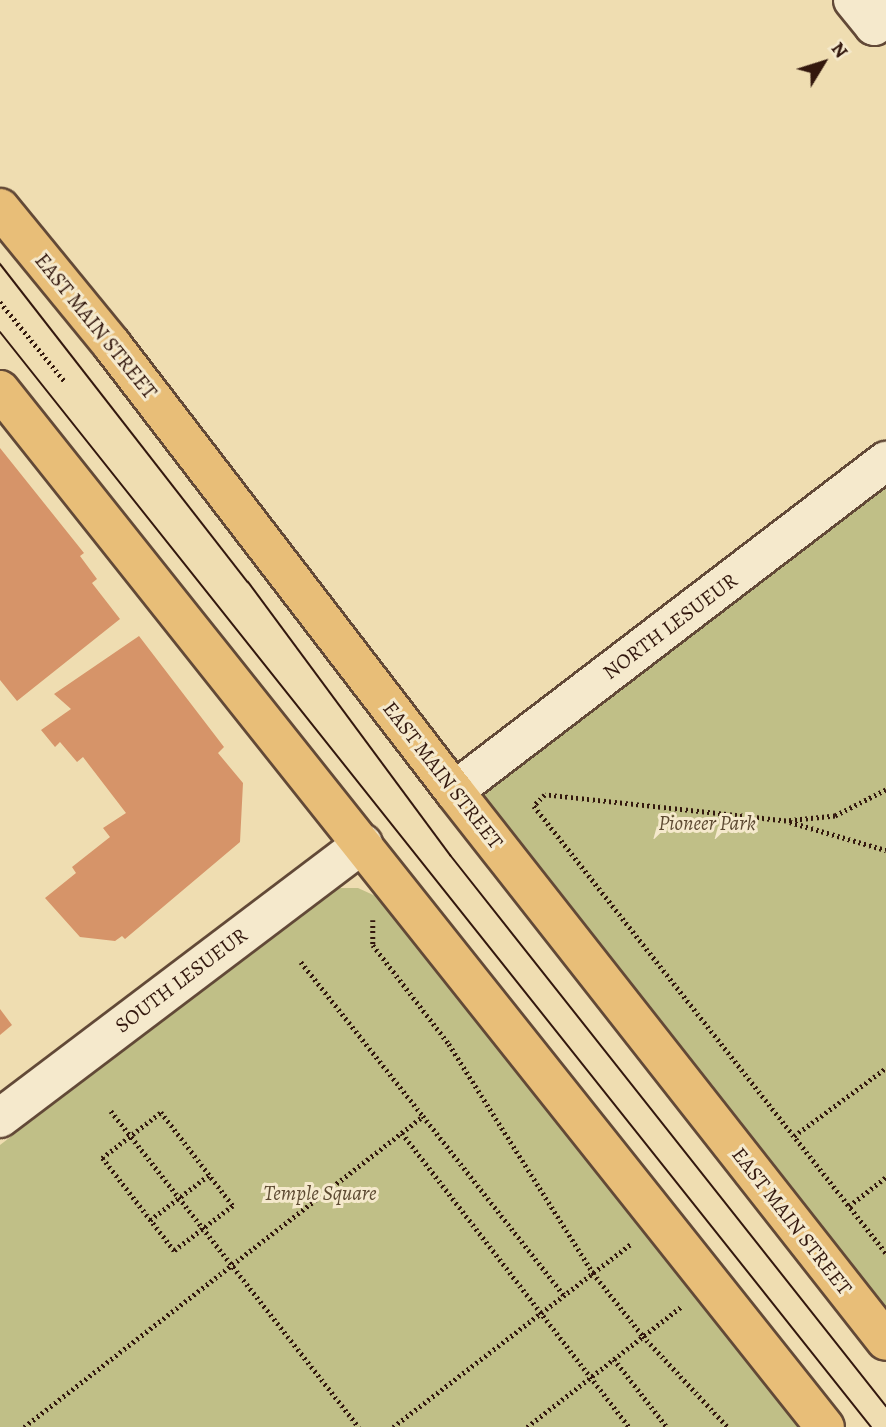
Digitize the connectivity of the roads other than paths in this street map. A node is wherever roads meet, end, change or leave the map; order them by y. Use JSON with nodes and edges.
{"nodes":[{"id":1,"x":853,"y":0,"type":"edge"},
{"id":2,"x":886,"y":17,"type":"edge"},
{"id":3,"x":0,"y":208,"type":"edge"},
{"id":4,"x":0,"y":390,"type":"edge"},
{"id":5,"x":886,"y":461,"type":"edge"},
{"id":6,"x":454,"y":791,"type":"junction"},
{"id":7,"x":363,"y":843,"type":"junction"},
{"id":8,"x":0,"y":1118,"type":"edge"},
{"id":9,"x":886,"y":1341,"type":"edge"},
{"id":10,"x":825,"y":1427,"type":"edge"}],
"edges":[{"from":1,"to":2,"type":"street"},
{"from":3,"to":6,"type":"main road","name":"EAST MAIN STREET"},
{"from":4,"to":7,"type":"main road"},
{"from":5,"to":6,"type":"street","name":"NORTH LESUEUR"},
{"from":6,"to":9,"type":"main road","name":"EAST MAIN STREET"},
{"from":7,"to":8,"type":"street","name":"SOUTH LESUEUR"},
{"from":7,"to":10,"type":"main road"}]}
